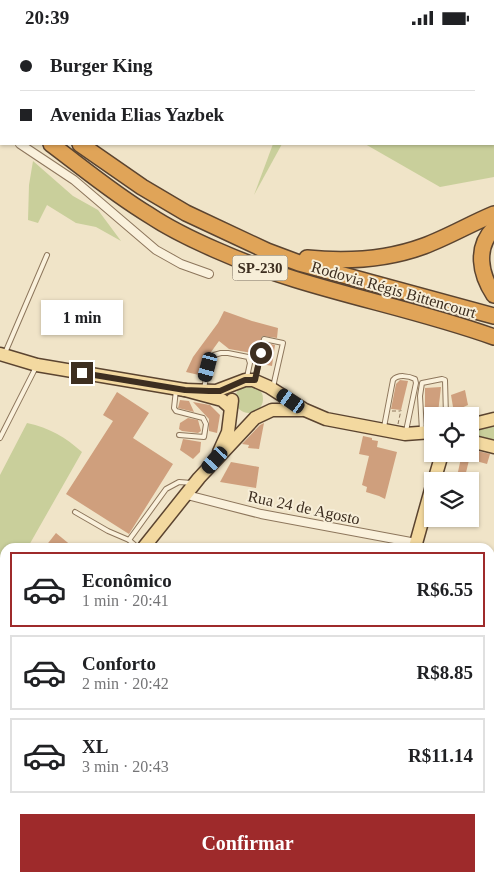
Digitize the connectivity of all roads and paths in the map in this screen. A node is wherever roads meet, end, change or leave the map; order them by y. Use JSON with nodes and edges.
{"nodes":[{"id":1,"x":22,"y":145,"type":"edge"},
{"id":2,"x":52,"y":145,"type":"edge"},
{"id":3,"x":81,"y":145,"type":"edge"},
{"id":4,"x":494,"y":214,"type":"edge"},
{"id":5,"x":494,"y":227,"type":"edge"},
{"id":6,"x":267,"y":251,"type":"junction"},
{"id":7,"x":47,"y":255,"type":"dead end"},
{"id":8,"x":209,"y":274,"type":"dead end"},
{"id":9,"x":494,"y":295,"type":"edge"},
{"id":10,"x":494,"y":317,"type":"edge"},
{"id":11,"x":494,"y":337,"type":"edge"},
{"id":12,"x":2,"y":355,"type":"edge"},
{"id":13,"x":37,"y":365,"type":"junction"},
{"id":14,"x":247,"y":381,"type":"junction"},
{"id":15,"x":181,"y":389,"type":"junction"},
{"id":16,"x":272,"y":389,"type":"junction"},
{"id":17,"x":204,"y":391,"type":"junction"},
{"id":18,"x":230,"y":407,"type":"junction"},
{"id":19,"x":446,"y":407,"type":"edge"},
{"id":20,"x":305,"y":410,"type":"junction"},
{"id":21,"x":388,"y":410,"type":"junction"},
{"id":22,"x":424,"y":410,"type":"edge"},
{"id":23,"x":494,"y":419,"type":"edge"},
{"id":24,"x":479,"y":423,"type":"edge"},
{"id":25,"x":383,"y":429,"type":"junction"},
{"id":26,"x":424,"y":432,"type":"edge"},
{"id":27,"x":401,"y":433,"type":"junction"},
{"id":28,"x":180,"y":435,"type":"dead end"},
{"id":29,"x":0,"y":438,"type":"edge"},
{"id":30,"x":479,"y":443,"type":"edge"},
{"id":31,"x":494,"y":447,"type":"edge"},
{"id":32,"x":215,"y":460,"type":"junction"},
{"id":33,"x":196,"y":483,"type":"junction"},
{"id":34,"x":187,"y":495,"type":"junction"},
{"id":35,"x":75,"y":512,"type":"dead end"},
{"id":36,"x":424,"y":516,"type":"edge"},
{"id":37,"x":128,"y":540,"type":"junction"},
{"id":38,"x":132,"y":543,"type":"edge"},
{"id":39,"x":147,"y":543,"type":"edge"},
{"id":40,"x":406,"y":543,"type":"edge"},
{"id":41,"x":417,"y":543,"type":"edge"}],
"edges":[{"from":1,"to":8,"type":"street"},
{"from":2,"to":11,"type":"highway","name":"Rodovia Régis Bittencourt","number":"SP-230"},
{"from":3,"to":6,"type":"highway","name":"Rodovia Régis Bittencourt","number":"SP-230"},
{"from":4,"to":6,"type":"highway"},
{"from":5,"to":9,"type":"highway"},
{"from":6,"to":10,"type":"highway","name":"Rodovia Régis Bittencourt","number":"SP-230"},
{"from":7,"to":12,"type":"lane"},
{"from":12,"to":13,"type":"main road"},
{"from":13,"to":15,"type":"main road"},
{"from":13,"to":29,"type":"lane"},
{"from":14,"to":16,"type":"main road"},
{"from":14,"to":16,"type":"lane"},
{"from":14,"to":17,"type":"main road"},
{"from":14,"to":17,"type":"lane"},
{"from":14,"to":18,"type":"main road"},
{"from":15,"to":17,"type":"main road"},
{"from":15,"to":18,"type":"main road"},
{"from":15,"to":28,"type":"lane"},
{"from":16,"to":20,"type":"main road"},
{"from":18,"to":32,"type":"main road"},
{"from":19,"to":22,"type":"lane"},
{"from":20,"to":25,"type":"main road"},
{"from":20,"to":32,"type":"main road"},
{"from":21,"to":25,"type":"lane"},
{"from":21,"to":27,"type":"path"},
{"from":21,"to":27,"type":"lane"},
{"from":23,"to":24,"type":"main road"},
{"from":25,"to":27,"type":"main road"},
{"from":26,"to":27,"type":"main road"},
{"from":30,"to":31,"type":"main road"},
{"from":32,"to":33,"type":"main road"},
{"from":33,"to":34,"type":"main road"},
{"from":33,"to":37,"type":"lane"},
{"from":34,"to":39,"type":"main road"},
{"from":34,"to":40,"type":"street","name":"Rua 24 de Agosto"},
{"from":35,"to":37,"type":"lane"},
{"from":36,"to":41,"type":"main road"},
{"from":37,"to":38,"type":"lane"}]}
